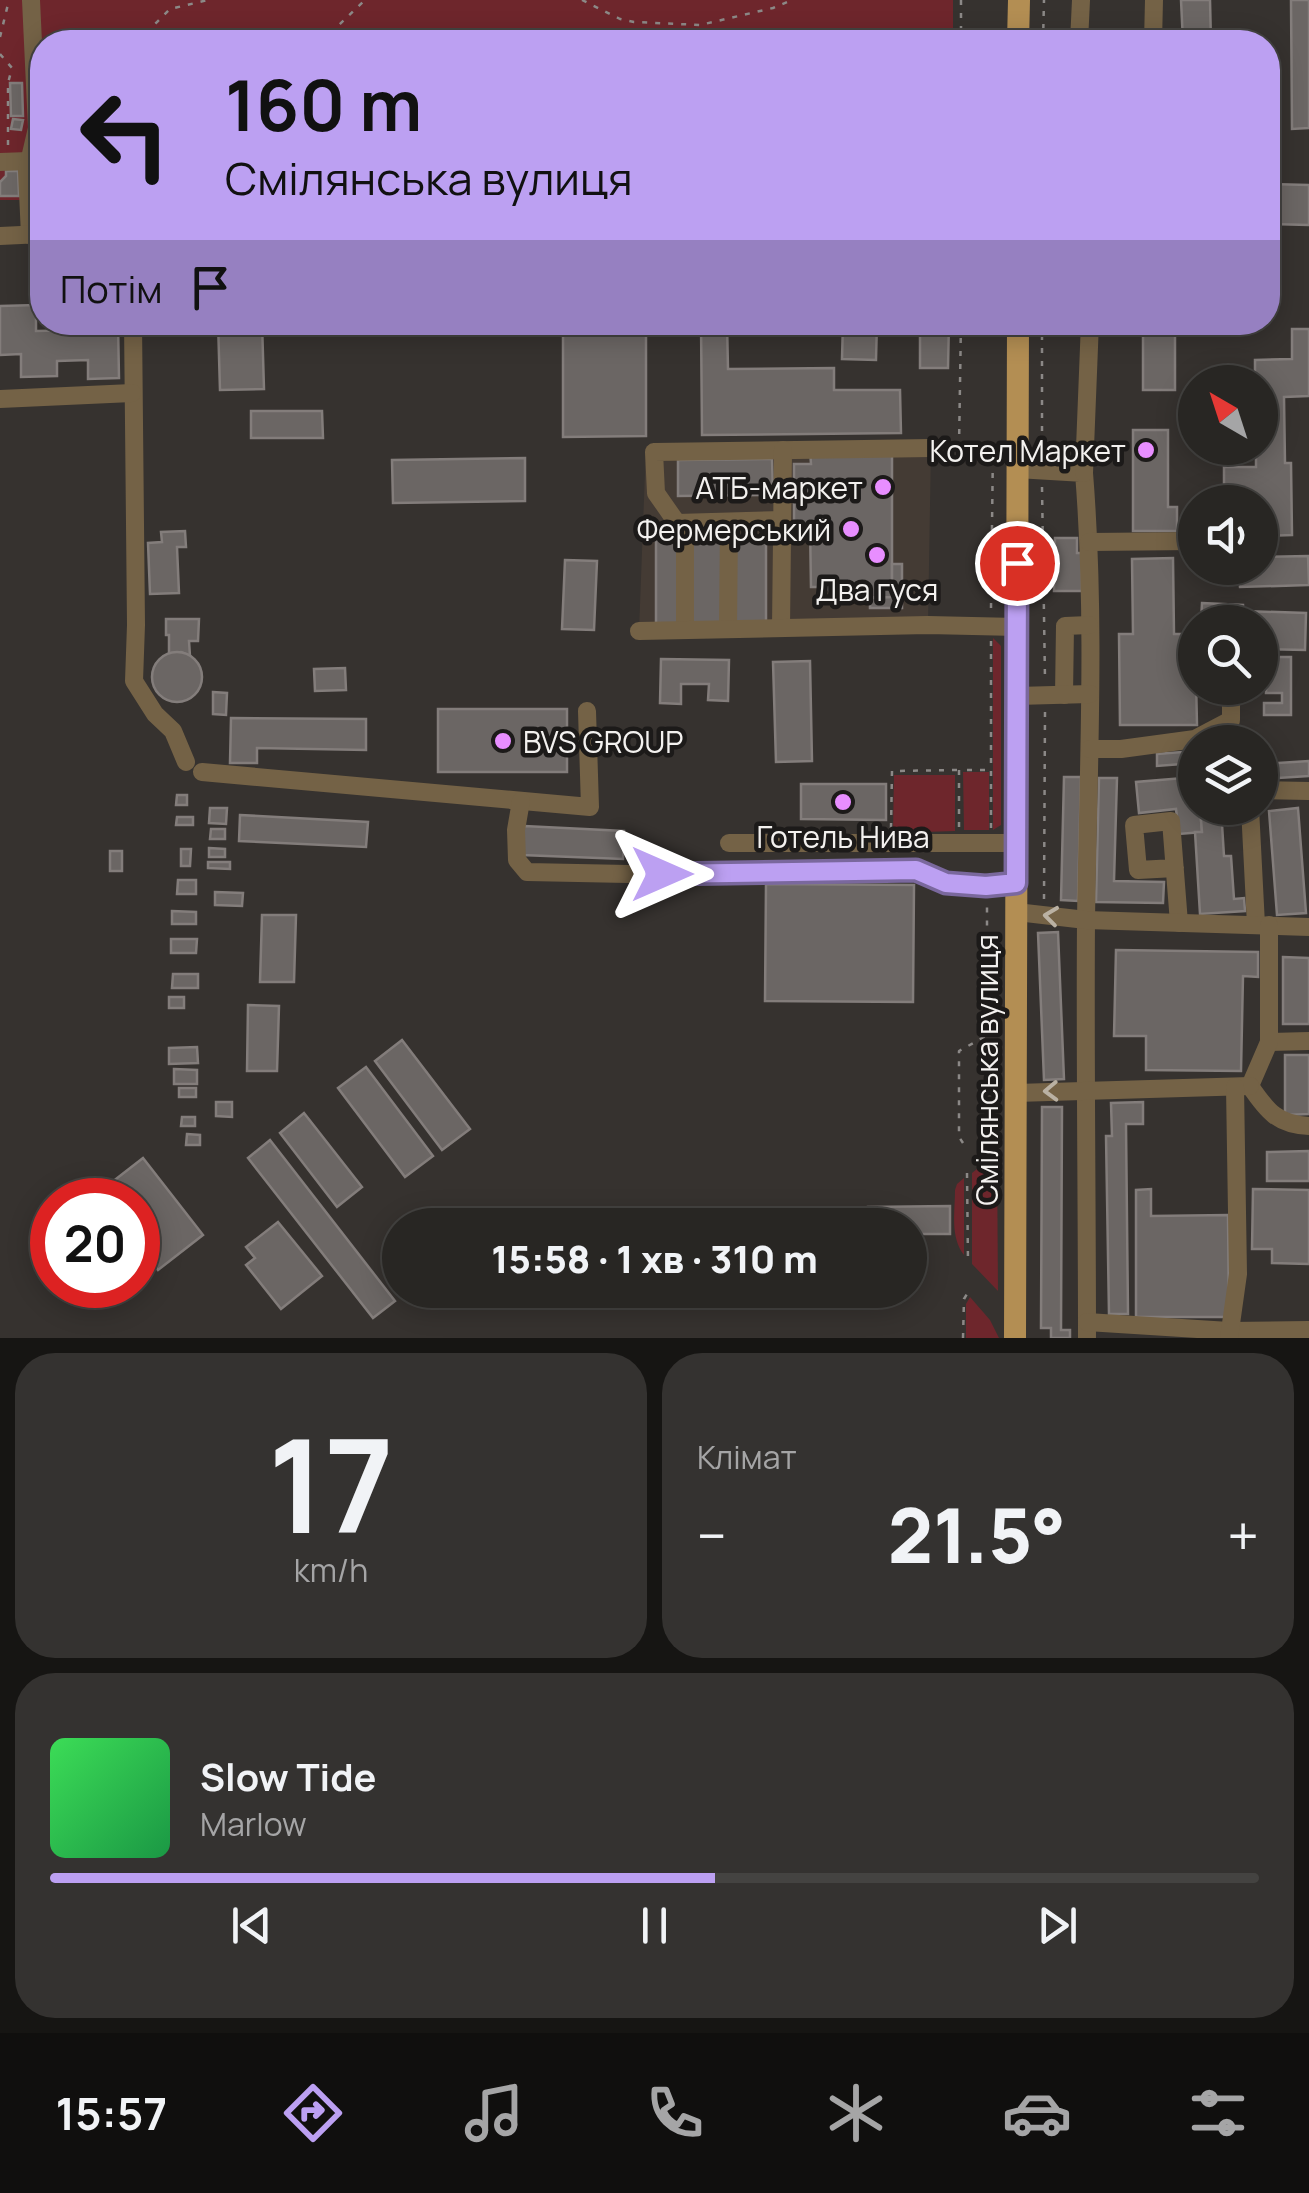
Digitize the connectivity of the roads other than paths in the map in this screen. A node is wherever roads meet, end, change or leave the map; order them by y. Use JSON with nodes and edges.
{"nodes":[{"id":1,"x":31,"y":0,"type":"edge"},
{"id":2,"x":1019,"y":0,"type":"edge"},
{"id":3,"x":1080,"y":0,"type":"edge"},
{"id":4,"x":1154,"y":0,"type":"edge"},
{"id":5,"x":32,"y":30,"type":"edge"},
{"id":6,"x":1018,"y":30,"type":"edge"},
{"id":7,"x":1079,"y":30,"type":"edge"},
{"id":8,"x":1153,"y":30,"type":"edge"},
{"id":9,"x":13,"y":162,"type":"edge"},
{"id":10,"x":30,"y":215,"type":"edge"},
{"id":11,"x":30,"y":234,"type":"edge"},
{"id":12,"x":0,"y":236,"type":"edge"},
{"id":13,"x":133,"y":335,"type":"edge"},
{"id":14,"x":1018,"y":335,"type":"edge"},
{"id":15,"x":1089,"y":335,"type":"edge"},
{"id":16,"x":132,"y":393,"type":"junction"},
{"id":17,"x":0,"y":399,"type":"edge"},
{"id":18,"x":931,"y":448,"type":"dead end"},
{"id":19,"x":783,"y":450,"type":"junction"},
{"id":20,"x":1018,"y":470,"type":"junction"},
{"id":21,"x":1084,"y":473,"type":"junction"},
{"id":22,"x":782,"y":520,"type":"junction"},
{"id":23,"x":730,"y":522,"type":"junction"},
{"id":24,"x":685,"y":523,"type":"junction"},
{"id":25,"x":1178,"y":541,"type":"edge"},
{"id":26,"x":1090,"y":542,"type":"junction"},
{"id":27,"x":1089,"y":624,"type":"junction"},
{"id":28,"x":1017,"y":627,"type":"junction"},
{"id":29,"x":781,"y":628,"type":"junction"},
{"id":30,"x":728,"y":629,"type":"junction"},
{"id":31,"x":685,"y":630,"type":"junction"},
{"id":32,"x":639,"y":631,"type":"dead end"},
{"id":33,"x":1090,"y":694,"type":"junction"},
{"id":34,"x":1055,"y":695,"type":"junction"},
{"id":35,"x":1017,"y":696,"type":"junction"},
{"id":36,"x":1231,"y":705,"type":"edge"},
{"id":37,"x":587,"y":712,"type":"dead end"},
{"id":38,"x":1090,"y":749,"type":"junction"},
{"id":39,"x":1278,"y":790,"type":"edge"},
{"id":40,"x":1309,"y":791,"type":"edge"},
{"id":41,"x":521,"y":800,"type":"junction"},
{"id":42,"x":1252,"y":825,"type":"edge"},
{"id":43,"x":729,"y":843,"type":"dead end"},
{"id":44,"x":1016,"y":843,"type":"junction"},
{"id":45,"x":1175,"y":868,"type":"dead end"},
{"id":46,"x":1016,"y":883,"type":"junction"},
{"id":47,"x":1016,"y":912,"type":"junction"},
{"id":48,"x":1086,"y":920,"type":"junction"},
{"id":49,"x":1180,"y":923,"type":"junction"},
{"id":50,"x":1262,"y":925,"type":"junction"},
{"id":51,"x":1309,"y":926,"type":"edge"},
{"id":52,"x":1309,"y":1041,"type":"edge"},
{"id":53,"x":1269,"y":1042,"type":"junction"},
{"id":54,"x":1242,"y":1086,"type":"junction"},
{"id":55,"x":1086,"y":1090,"type":"junction"},
{"id":56,"x":1016,"y":1093,"type":"junction"},
{"id":57,"x":1309,"y":1126,"type":"edge"},
{"id":58,"x":1087,"y":1330,"type":"edge"},
{"id":59,"x":1309,"y":1330,"type":"edge"},
{"id":60,"x":1229,"y":1334,"type":"edge"},
{"id":61,"x":1016,"y":1338,"type":"edge"}],
"edges":[{"from":1,"to":5,"type":"street"},
{"from":2,"to":6,"type":"main road"},
{"from":3,"to":7,"type":"street"},
{"from":4,"to":8,"type":"street"},
{"from":9,"to":10,"type":"street"},
{"from":11,"to":12,"type":"street"},
{"from":13,"to":16,"type":"street"},
{"from":14,"to":20,"type":"main road","name":"Смілянська вулиця"},
{"from":15,"to":21,"type":"street"},
{"from":16,"to":17,"type":"street"},
{"from":16,"to":41,"type":"street"},
{"from":18,"to":19,"type":"street"},
{"from":19,"to":22,"type":"street"},
{"from":19,"to":24,"type":"street"},
{"from":20,"to":21,"type":"street"},
{"from":20,"to":28,"type":"main road","name":"Смілянська вулиця"},
{"from":21,"to":26,"type":"street"},
{"from":22,"to":23,"type":"street"},
{"from":22,"to":29,"type":"street"},
{"from":23,"to":24,"type":"street"},
{"from":23,"to":30,"type":"street"},
{"from":24,"to":31,"type":"street"},
{"from":25,"to":26,"type":"street"},
{"from":26,"to":27,"type":"street"},
{"from":27,"to":33,"type":"street"},
{"from":27,"to":34,"type":"street"},
{"from":28,"to":29,"type":"street"},
{"from":28,"to":35,"type":"main road","name":"Смілянська вулиця"},
{"from":29,"to":30,"type":"street"},
{"from":30,"to":31,"type":"street"},
{"from":31,"to":32,"type":"street"},
{"from":33,"to":34,"type":"street"},
{"from":33,"to":38,"type":"street"},
{"from":34,"to":35,"type":"street"},
{"from":35,"to":44,"type":"main road","name":"Смілянська вулиця"},
{"from":36,"to":38,"type":"street"},
{"from":37,"to":41,"type":"street"},
{"from":38,"to":48,"type":"street"},
{"from":39,"to":40,"type":"street"},
{"from":41,"to":46,"type":"street"},
{"from":42,"to":50,"type":"street"},
{"from":43,"to":44,"type":"street"},
{"from":44,"to":46,"type":"main road","name":"Смілянська вулиця"},
{"from":45,"to":49,"type":"street"},
{"from":46,"to":47,"type":"main road","name":"Смілянська вулиця"},
{"from":48,"to":47,"type":"street","one_way":true},
{"from":47,"to":56,"type":"main road","name":"Смілянська вулиця"},
{"from":48,"to":49,"type":"street"},
{"from":48,"to":55,"type":"street"},
{"from":49,"to":50,"type":"street"},
{"from":50,"to":51,"type":"street"},
{"from":50,"to":53,"type":"street"},
{"from":52,"to":53,"type":"street"},
{"from":53,"to":54,"type":"street"},
{"from":54,"to":55,"type":"street"},
{"from":54,"to":57,"type":"street"},
{"from":54,"to":60,"type":"street"},
{"from":55,"to":56,"type":"street","one_way":true},
{"from":55,"to":58,"type":"street"},
{"from":56,"to":61,"type":"main road","name":"Смілянська вулиця"},
{"from":58,"to":60,"type":"street"},
{"from":59,"to":60,"type":"street"}]}
